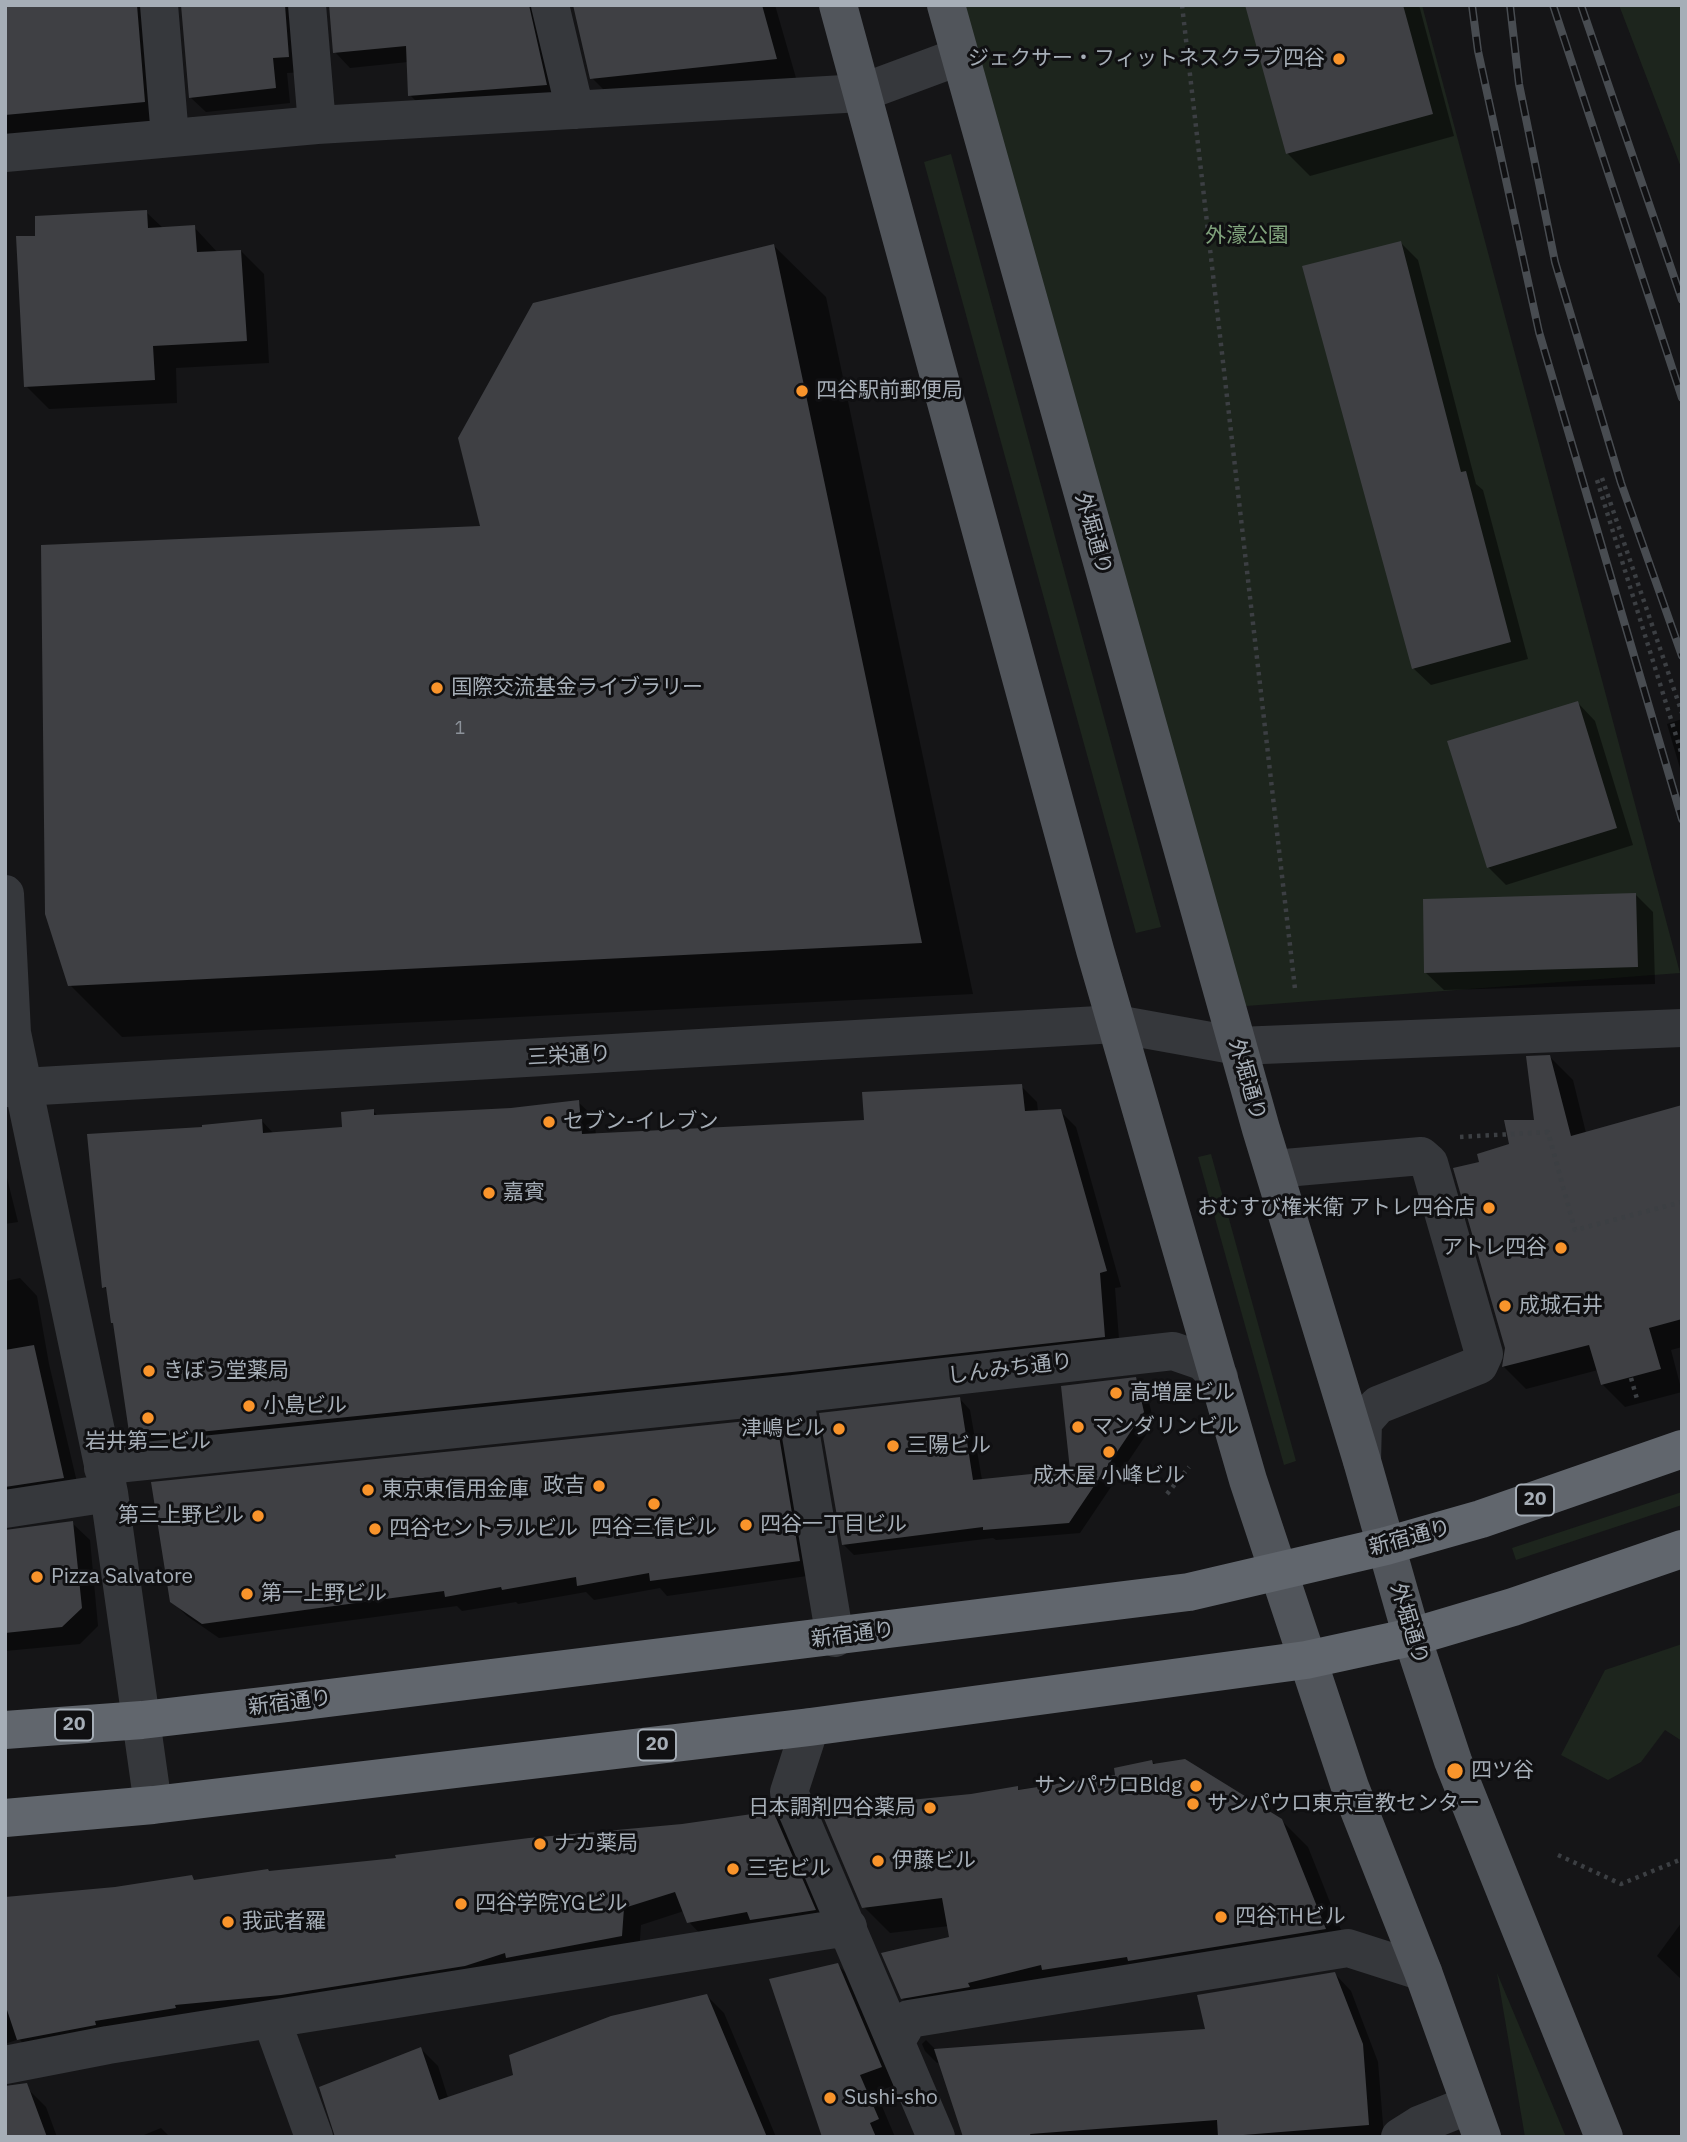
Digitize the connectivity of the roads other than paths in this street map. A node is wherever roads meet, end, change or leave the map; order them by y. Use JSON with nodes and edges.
{"nodes":[{"id":1,"x":159,"y":5,"type":"edge"},
{"id":2,"x":307,"y":5,"type":"edge"},
{"id":3,"x":550,"y":5,"type":"edge"},
{"id":4,"x":838,"y":5,"type":"edge"},
{"id":5,"x":946,"y":5,"type":"edge"},
{"id":6,"x":958,"y":57,"type":"junction"},
{"id":7,"x":862,"y":93,"type":"junction"},
{"id":8,"x":575,"y":110,"type":"junction"},
{"id":9,"x":317,"y":125,"type":"junction"},
{"id":10,"x":170,"y":136,"type":"junction"},
{"id":11,"x":5,"y":153,"type":"edge"},
{"id":12,"x":5,"y":894,"type":"edge"},
{"id":13,"x":1116,"y":1024,"type":"junction"},
{"id":14,"x":1682,"y":1028,"type":"edge"},
{"id":15,"x":1238,"y":1046,"type":"junction"},
{"id":16,"x":14,"y":1087,"type":"edge"},
{"id":17,"x":1273,"y":1168,"type":"junction"},
{"id":18,"x":1219,"y":1377,"type":"junction"},
{"id":19,"x":793,"y":1394,"type":"junction"},
{"id":20,"x":1682,"y":1449,"type":"edge"},
{"id":21,"x":1363,"y":1461,"type":"junction"},
{"id":22,"x":106,"y":1481,"type":"junction"},
{"id":23,"x":5,"y":1509,"type":"edge"},
{"id":24,"x":1386,"y":1546,"type":"junction"},
{"id":25,"x":1682,"y":1549,"type":"edge"},
{"id":26,"x":1278,"y":1572,"type":"junction"},
{"id":27,"x":835,"y":1637,"type":"junction"},
{"id":28,"x":1412,"y":1637,"type":"junction"},
{"id":29,"x":1306,"y":1660,"type":"junction"},
{"id":30,"x":142,"y":1720,"type":"junction"},
{"id":31,"x":810,"y":1727,"type":"junction"},
{"id":32,"x":5,"y":1730,"type":"edge"},
{"id":33,"x":153,"y":1805,"type":"junction"},
{"id":34,"x":5,"y":1818,"type":"edge"},
{"id":35,"x":848,"y":1927,"type":"junction"},
{"id":36,"x":1423,"y":1972,"type":"junction"},
{"id":37,"x":272,"y":2021,"type":"junction"},
{"id":38,"x":896,"y":2041,"type":"junction"},
{"id":39,"x":5,"y":2065,"type":"edge"},
{"id":40,"x":1476,"y":2121,"type":"edge"},
{"id":41,"x":314,"y":2137,"type":"edge"},
{"id":42,"x":936,"y":2137,"type":"edge"},
{"id":43,"x":1401,"y":2137,"type":"edge"},
{"id":44,"x":1604,"y":2137,"type":"edge"}],
"edges":[{"from":1,"to":10,"type":"street"},
{"from":2,"to":9,"type":"street"},
{"from":3,"to":8,"type":"street"},
{"from":4,"to":7,"type":"main road"},
{"from":5,"to":6,"type":"main road","name":"外堀通り"},
{"from":6,"to":7,"type":"street"},
{"from":6,"to":15,"type":"main road","name":"外堀通り"},
{"from":7,"to":8,"type":"street"},
{"from":7,"to":13,"type":"main road"},
{"from":8,"to":9,"type":"street"},
{"from":9,"to":10,"type":"street"},
{"from":10,"to":11,"type":"street"},
{"from":12,"to":16,"type":"street"},
{"from":13,"to":15,"type":"street","name":"三栄通り"},
{"from":13,"to":16,"type":"street","name":"三栄通り"},
{"from":13,"to":18,"type":"main road"},
{"from":14,"to":15,"type":"street","name":"三栄通り"},
{"from":15,"to":17,"type":"main road","name":"外堀通り"},
{"from":16,"to":22,"type":"street"},
{"from":17,"to":21,"type":"main road","name":"外堀通り"},
{"from":17,"to":21,"type":"street"},
{"from":18,"to":19,"type":"street","name":"しんみち通り"},
{"from":18,"to":26,"type":"main road"},
{"from":19,"to":22,"type":"street","name":"しんみち通り"},
{"from":19,"to":27,"type":"street"},
{"from":20,"to":24,"type":"highway","name":"新宿通り","number":"20"},
{"from":21,"to":24,"type":"main road","name":"外堀通り"},
{"from":22,"to":23,"type":"street","name":"しんみち通り"},
{"from":22,"to":30,"type":"street"},
{"from":24,"to":26,"type":"highway","name":"新宿通り","number":"20"},
{"from":24,"to":28,"type":"main road","name":"外堀通り"},
{"from":25,"to":28,"type":"highway","number":"20"},
{"from":26,"to":27,"type":"highway","name":"新宿通り","number":"20"},
{"from":26,"to":29,"type":"main road"},
{"from":27,"to":30,"type":"highway","name":"新宿通り","number":"20"},
{"from":28,"to":29,"type":"highway","number":"20"},
{"from":28,"to":44,"type":"main road","name":"外堀通り"},
{"from":29,"to":31,"type":"highway","number":"20"},
{"from":29,"to":36,"type":"main road"},
{"from":30,"to":32,"type":"highway","name":"新宿通り","number":"20"},
{"from":30,"to":33,"type":"street"},
{"from":31,"to":33,"type":"highway","number":"20"},
{"from":31,"to":35,"type":"street"},
{"from":33,"to":34,"type":"highway","number":"20"},
{"from":35,"to":37,"type":"street"},
{"from":35,"to":38,"type":"street"},
{"from":36,"to":38,"type":"street"},
{"from":36,"to":40,"type":"main road"},
{"from":37,"to":39,"type":"street"},
{"from":37,"to":41,"type":"street"},
{"from":38,"to":42,"type":"street"},
{"from":40,"to":43,"type":"street"}]}
